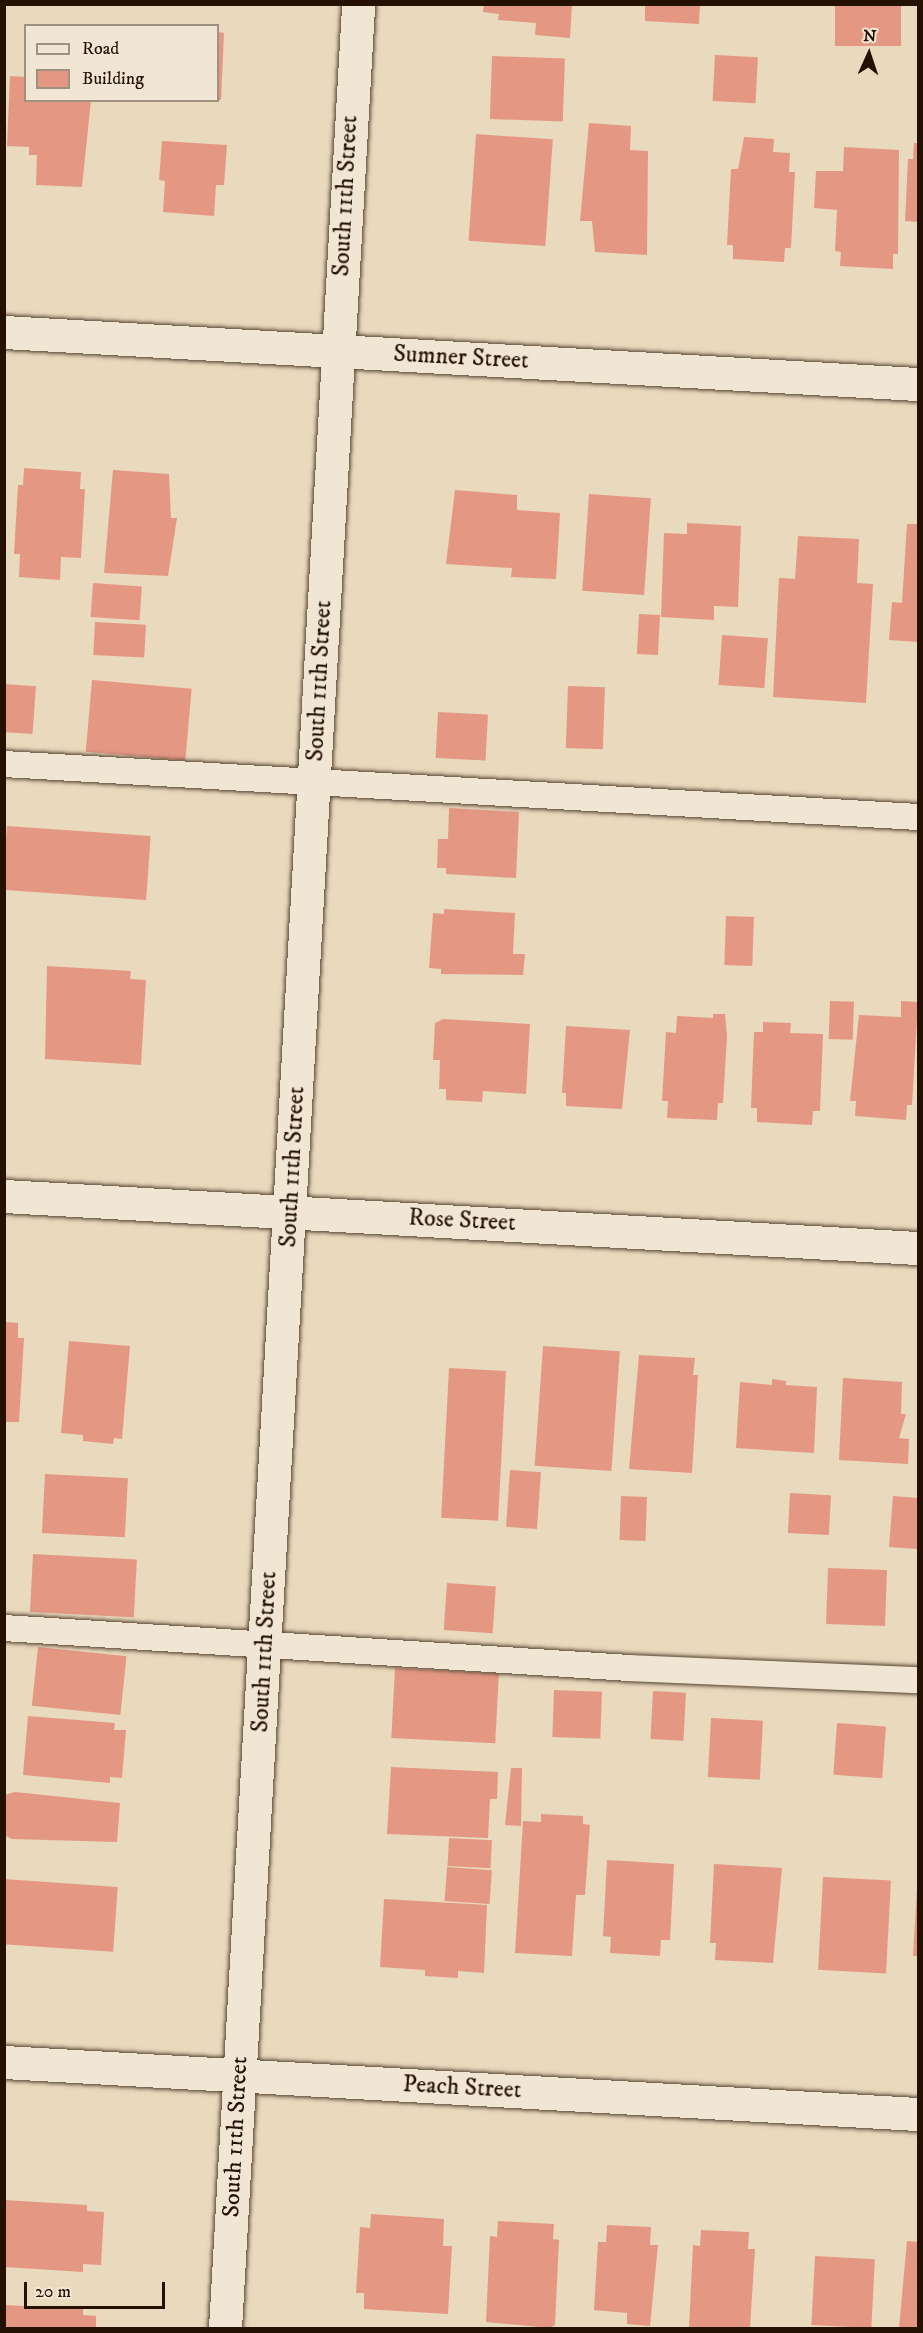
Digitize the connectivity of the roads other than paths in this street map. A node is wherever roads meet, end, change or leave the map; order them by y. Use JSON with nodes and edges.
{"nodes":[{"id":1,"x":358,"y":4,"type":"edge"},
{"id":2,"x":4,"y":332,"type":"edge"},
{"id":3,"x":337,"y":351,"type":"junction"},
{"id":4,"x":918,"y":384,"type":"edge"},
{"id":5,"x":4,"y":764,"type":"edge"},
{"id":6,"x":315,"y":778,"type":"junction"},
{"id":7,"x":918,"y":817,"type":"edge"},
{"id":8,"x":4,"y":1196,"type":"edge"},
{"id":9,"x":291,"y":1210,"type":"junction"},
{"id":10,"x":918,"y":1248,"type":"edge"},
{"id":11,"x":4,"y":1628,"type":"edge"},
{"id":12,"x":266,"y":1642,"type":"junction"},
{"id":13,"x":918,"y":1680,"type":"edge"},
{"id":14,"x":4,"y":2062,"type":"edge"},
{"id":15,"x":240,"y":2076,"type":"junction"},
{"id":16,"x":918,"y":2114,"type":"edge"},
{"id":17,"x":225,"y":2328,"type":"edge"}],
"edges":[{"from":1,"to":3,"type":"street","name":"South 11th Street"},
{"from":2,"to":3,"type":"street","name":"Sumner Street"},
{"from":3,"to":4,"type":"street","name":"Sumner Street"},
{"from":3,"to":6,"type":"street","name":"South 11th Street"},
{"from":5,"to":6,"type":"lane"},
{"from":6,"to":7,"type":"lane"},
{"from":6,"to":9,"type":"street","name":"South 11th Street"},
{"from":8,"to":9,"type":"street","name":"Rose Street"},
{"from":9,"to":10,"type":"street","name":"Rose Street"},
{"from":9,"to":12,"type":"street","name":"South 11th Street"},
{"from":11,"to":12,"type":"lane"},
{"from":12,"to":13,"type":"lane"},
{"from":12,"to":15,"type":"street","name":"South 11th Street"},
{"from":14,"to":15,"type":"street","name":"Peach Street"},
{"from":15,"to":16,"type":"street","name":"Peach Street"},
{"from":15,"to":17,"type":"street","name":"South 11th Street"}]}
